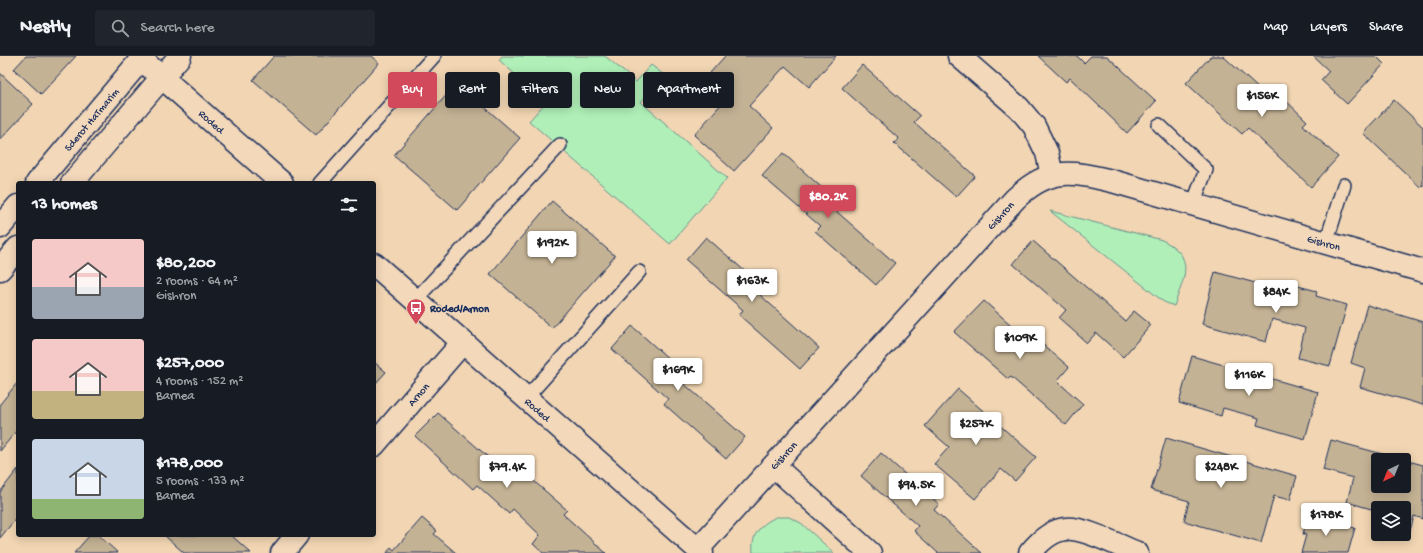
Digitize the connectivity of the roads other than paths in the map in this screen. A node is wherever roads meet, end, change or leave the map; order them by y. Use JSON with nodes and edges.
{"nodes":[{"id":1,"x":180,"y":56,"type":"edge"},
{"id":2,"x":434,"y":56,"type":"edge"},
{"id":3,"x":959,"y":56,"type":"edge"},
{"id":4,"x":143,"y":58,"type":"edge"},
{"id":5,"x":162,"y":77,"type":"junction"},
{"id":6,"x":1159,"y":125,"type":"dead end"},
{"id":7,"x":560,"y":145,"type":"dead end"},
{"id":8,"x":1052,"y":175,"type":"junction"},
{"id":9,"x":39,"y":181,"type":"edge"},
{"id":10,"x":74,"y":181,"type":"edge"},
{"id":11,"x":280,"y":181,"type":"edge"},
{"id":12,"x":322,"y":181,"type":"edge"},
{"id":13,"x":1344,"y":185,"type":"dead end"},
{"id":14,"x":1193,"y":204,"type":"junction"},
{"id":15,"x":16,"y":208,"type":"edge"},
{"id":16,"x":0,"y":227,"type":"edge"},
{"id":17,"x":1326,"y":243,"type":"junction"},
{"id":18,"x":16,"y":250,"type":"edge"},
{"id":19,"x":376,"y":266,"type":"edge"},
{"id":20,"x":0,"y":269,"type":"edge"},
{"id":21,"x":1423,"y":271,"type":"edge"},
{"id":22,"x":639,"y":272,"type":"dead end"},
{"id":23,"x":415,"y":300,"type":"junction"},
{"id":24,"x":463,"y":342,"type":"junction"},
{"id":25,"x":526,"y":398,"type":"junction"},
{"id":26,"x":376,"y":443,"type":"edge"},
{"id":27,"x":774,"y":466,"type":"junction"},
{"id":28,"x":295,"y":537,"type":"edge"},
{"id":29,"x":700,"y":551,"type":"edge"},
{"id":30,"x":282,"y":553,"type":"edge"},
{"id":31,"x":870,"y":553,"type":"edge"},
{"id":32,"x":1030,"y":553,"type":"edge"},
{"id":33,"x":1136,"y":553,"type":"edge"}],
"edges":[{"from":1,"to":5,"type":"street"},
{"from":2,"to":12,"type":"lane"},
{"from":3,"to":8,"type":"street"},
{"from":4,"to":5,"type":"street","name":"Roded"},
{"from":4,"to":9,"type":"street","name":"Sderot HaTmarim"},
{"from":5,"to":10,"type":"street"},
{"from":5,"to":11,"type":"street","name":"Roded"},
{"from":6,"to":14,"type":"lane"},
{"from":7,"to":23,"type":"lane"},
{"from":8,"to":14,"type":"street","name":"Gishron"},
{"from":8,"to":27,"type":"street","name":"Gishron"},
{"from":13,"to":17,"type":"lane"},
{"from":14,"to":17,"type":"street","name":"Gishron"},
{"from":15,"to":16,"type":"street"},
{"from":17,"to":21,"type":"street","name":"Gishron"},
{"from":18,"to":20,"type":"street"},
{"from":19,"to":23,"type":"street","name":"Roded"},
{"from":22,"to":25,"type":"lane"},
{"from":23,"to":24,"type":"street","name":"Roded"},
{"from":24,"to":25,"type":"street","name":"Roded"},
{"from":24,"to":26,"type":"street","name":"Arnon"},
{"from":25,"to":29,"type":"street","name":"Roded"},
{"from":27,"to":29,"type":"street","name":"Gishron"},
{"from":27,"to":31,"type":"street"},
{"from":28,"to":30,"type":"street"},
{"from":32,"to":33,"type":"street"}]}
